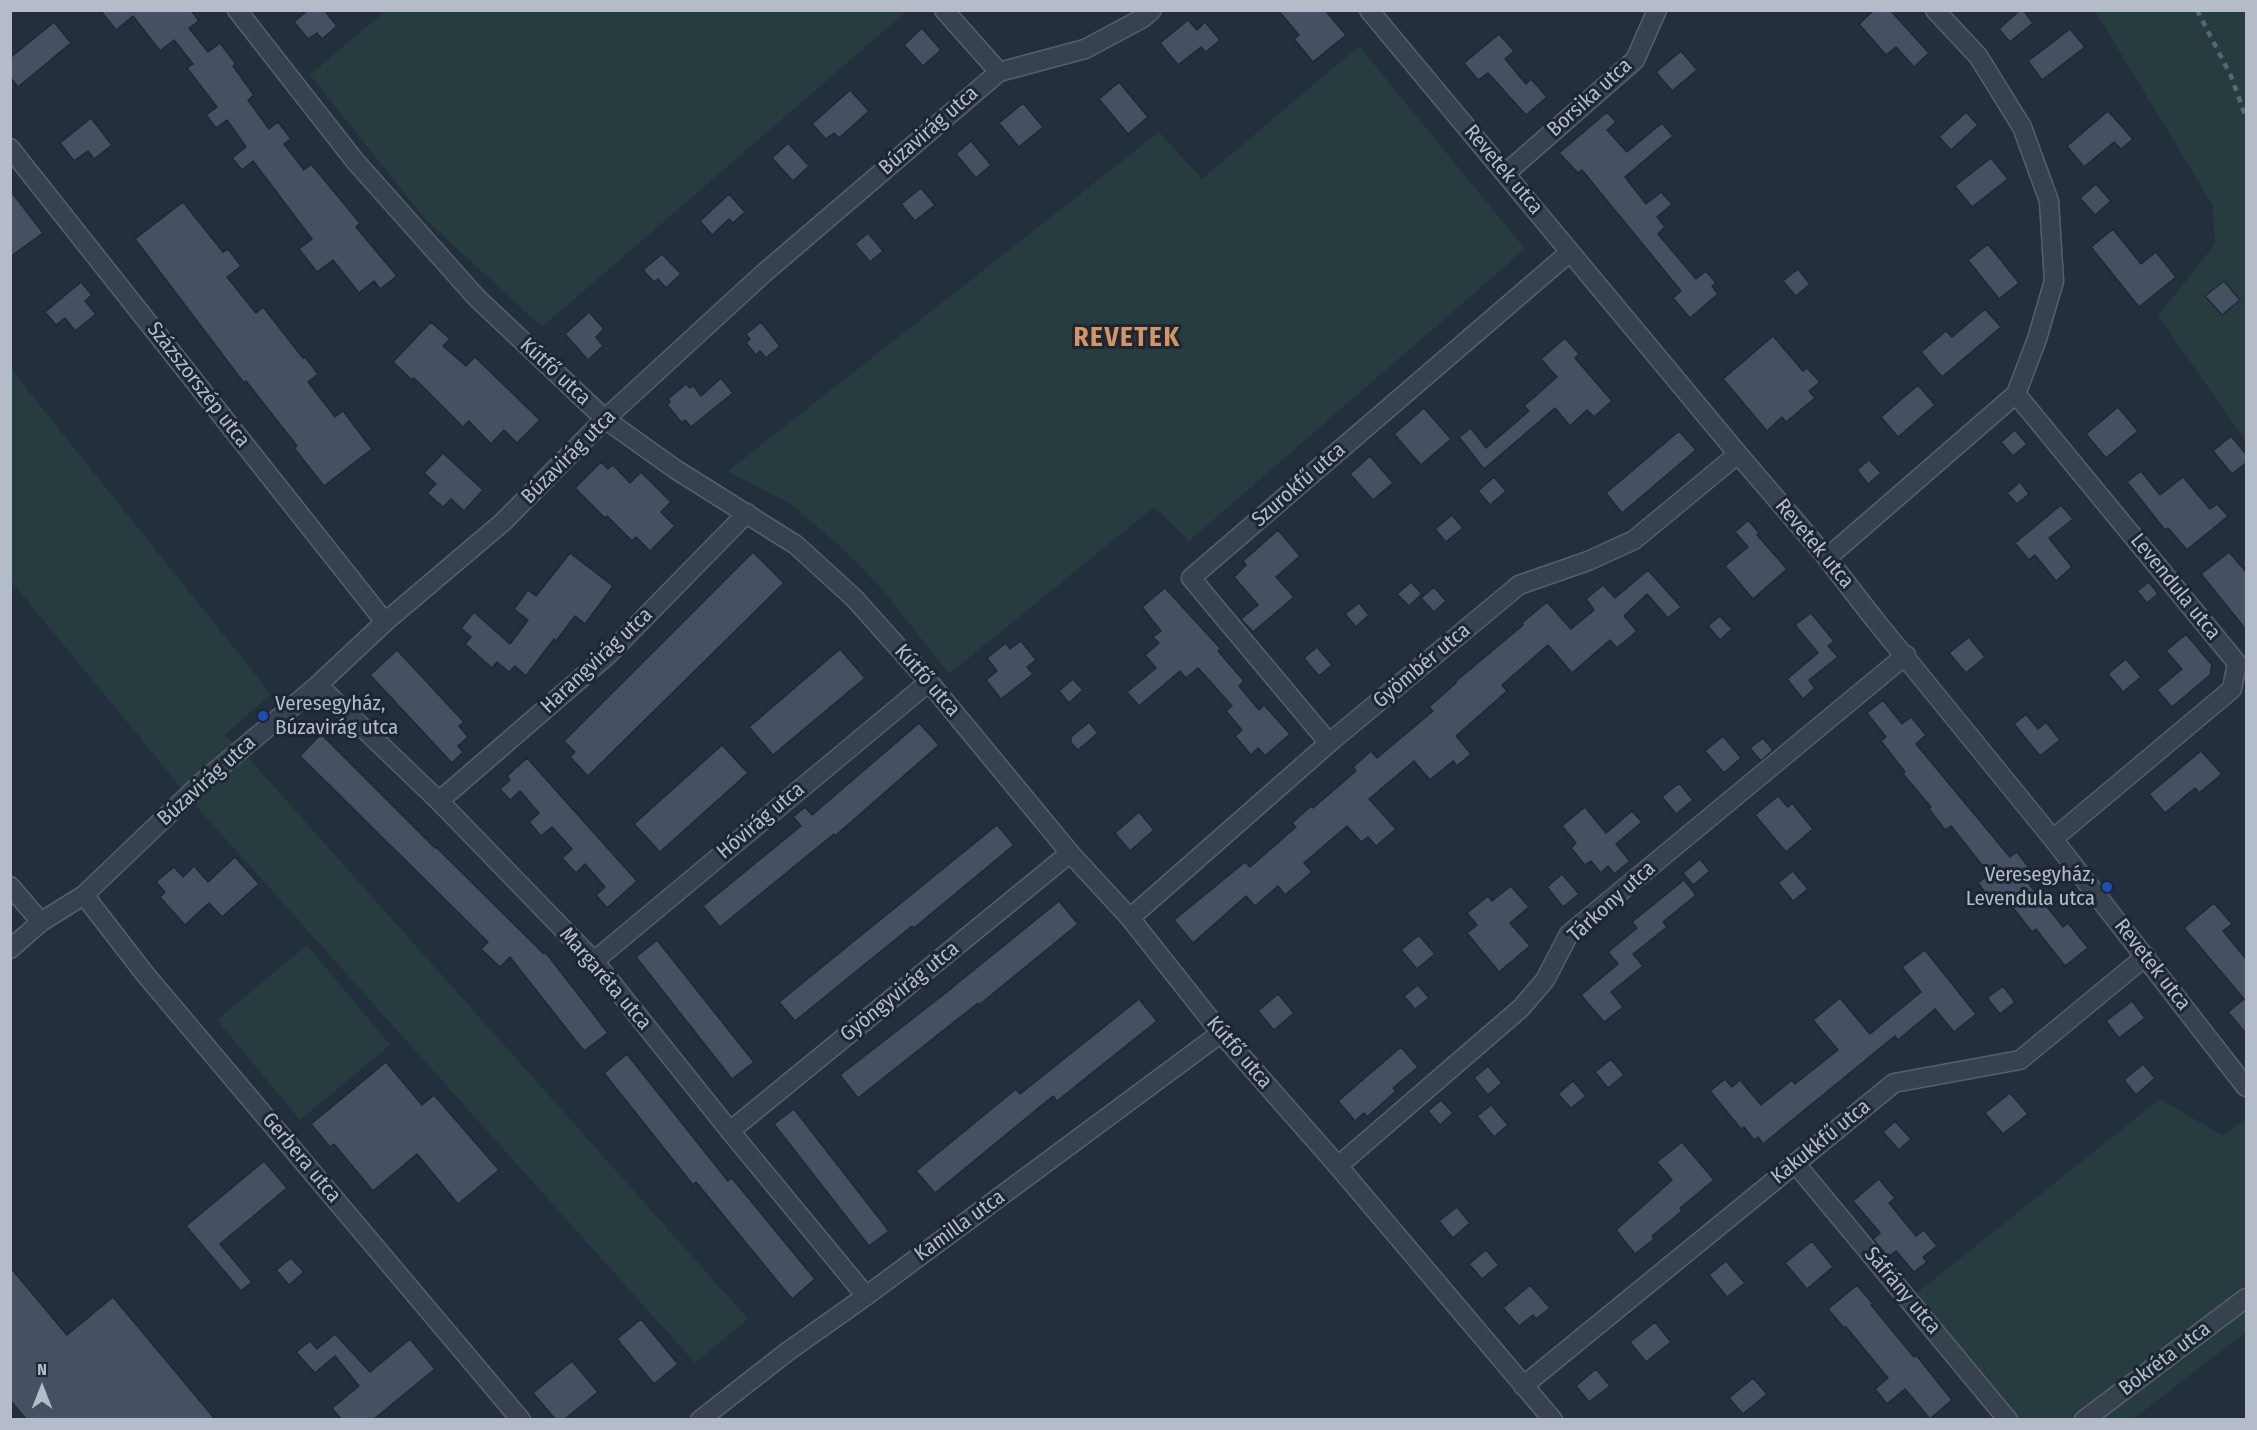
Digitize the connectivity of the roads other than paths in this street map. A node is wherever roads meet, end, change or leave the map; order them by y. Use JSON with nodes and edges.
{"nodes":[{"id":1,"x":237,"y":10,"type":"edge"},
{"id":2,"x":944,"y":10,"type":"edge"},
{"id":3,"x":1152,"y":10,"type":"edge"},
{"id":4,"x":1370,"y":10,"type":"edge"},
{"id":5,"x":1657,"y":10,"type":"edge"},
{"id":6,"x":1935,"y":10,"type":"edge"},
{"id":7,"x":999,"y":72,"type":"junction"},
{"id":8,"x":10,"y":148,"type":"edge"},
{"id":9,"x":1506,"y":173,"type":"junction"},
{"id":10,"x":1570,"y":252,"type":"junction"},
{"id":11,"x":2016,"y":394,"type":"junction"},
{"id":12,"x":605,"y":419,"type":"junction"},
{"id":13,"x":1738,"y":454,"type":"junction"},
{"id":14,"x":747,"y":513,"type":"junction"},
{"id":15,"x":1827,"y":558,"type":"junction"},
{"id":16,"x":386,"y":622,"type":"junction"},
{"id":17,"x":1906,"y":655,"type":"junction"},
{"id":18,"x":929,"y":682,"type":"junction"},
{"id":19,"x":318,"y":685,"type":"junction"},
{"id":20,"x":1329,"y":743,"type":"junction"},
{"id":21,"x":440,"y":801,"type":"junction"},
{"id":22,"x":2054,"y":839,"type":"junction"},
{"id":23,"x":1070,"y":854,"type":"junction"},
{"id":24,"x":10,"y":886,"type":"edge"},
{"id":25,"x":84,"y":895,"type":"junction"},
{"id":26,"x":1130,"y":918,"type":"junction"},
{"id":27,"x":41,"y":922,"type":"junction"},
{"id":28,"x":10,"y":949,"type":"edge"},
{"id":29,"x":2146,"y":956,"type":"junction"},
{"id":30,"x":594,"y":961,"type":"junction"},
{"id":31,"x":1221,"y":1034,"type":"junction"},
{"id":32,"x":2247,"y":1087,"type":"edge"},
{"id":33,"x":730,"y":1131,"type":"junction"},
{"id":34,"x":1795,"y":1163,"type":"junction"},
{"id":35,"x":1338,"y":1166,"type":"junction"},
{"id":36,"x":866,"y":1296,"type":"junction"},
{"id":37,"x":2247,"y":1298,"type":"edge"},
{"id":38,"x":1523,"y":1386,"type":"junction"},
{"id":39,"x":521,"y":1419,"type":"edge"},
{"id":40,"x":700,"y":1419,"type":"edge"},
{"id":41,"x":1553,"y":1419,"type":"edge"},
{"id":42,"x":2008,"y":1419,"type":"edge"},
{"id":43,"x":2084,"y":1419,"type":"edge"}],
"edges":[{"from":1,"to":12,"type":"street","name":"Kútfő utca"},
{"from":2,"to":7,"type":"street"},
{"from":3,"to":7,"type":"street","name":"Búzavirág utca"},
{"from":4,"to":9,"type":"street","name":"Revetek utca"},
{"from":5,"to":9,"type":"street","name":"Borsika utca"},
{"from":6,"to":11,"type":"street"},
{"from":7,"to":12,"type":"street","name":"Búzavirág utca"},
{"from":8,"to":16,"type":"street","name":"Százszorszép utca"},
{"from":9,"to":10,"type":"street","name":"Revetek utca"},
{"from":10,"to":13,"type":"street","name":"Revetek utca"},
{"from":10,"to":20,"type":"street","name":"Szurokfű utca"},
{"from":11,"to":15,"type":"street"},
{"from":11,"to":22,"type":"street","name":"Levendula utca"},
{"from":12,"to":14,"type":"street","name":"Kútfő utca"},
{"from":12,"to":16,"type":"street","name":"Búzavirág utca"},
{"from":13,"to":15,"type":"street","name":"Revetek utca"},
{"from":13,"to":20,"type":"street","name":"Gyömbér utca"},
{"from":14,"to":18,"type":"street","name":"Kútfő utca"},
{"from":14,"to":21,"type":"street","name":"Harangvirág utca"},
{"from":15,"to":17,"type":"street","name":"Revetek utca"},
{"from":16,"to":19,"type":"street","name":"Búzavirág utca"},
{"from":17,"to":22,"type":"street","name":"Revetek utca"},
{"from":17,"to":35,"type":"street","name":"Tárkony utca"},
{"from":18,"to":23,"type":"street","name":"Kútfő utca"},
{"from":18,"to":30,"type":"street","name":"Hóvirág utca"},
{"from":19,"to":21,"type":"street","name":"Margaréta utca"},
{"from":19,"to":25,"type":"street","name":"Búzavirág utca"},
{"from":20,"to":26,"type":"street","name":"Gyömbér utca"},
{"from":21,"to":30,"type":"street","name":"Margaréta utca"},
{"from":22,"to":29,"type":"street","name":"Revetek utca"},
{"from":23,"to":26,"type":"street","name":"Kútfő utca"},
{"from":23,"to":33,"type":"street","name":"Gyöngyvirág utca"},
{"from":24,"to":27,"type":"street"},
{"from":25,"to":27,"type":"street","name":"Búzavirág utca"},
{"from":25,"to":39,"type":"street","name":"Gerbera utca"},
{"from":26,"to":31,"type":"street","name":"Kútfő utca"},
{"from":27,"to":28,"type":"street","name":"Búzavirág utca"},
{"from":29,"to":32,"type":"street","name":"Revetek utca"},
{"from":29,"to":34,"type":"street","name":"Kakukkfű utca"},
{"from":30,"to":33,"type":"street","name":"Margaréta utca"},
{"from":31,"to":35,"type":"street","name":"Kútfő utca"},
{"from":31,"to":36,"type":"street","name":"Kamilla utca"},
{"from":33,"to":36,"type":"street","name":"Margaréta utca"},
{"from":34,"to":38,"type":"street","name":"Kakukkfű utca"},
{"from":34,"to":42,"type":"street","name":"Sáfrány utca"},
{"from":35,"to":38,"type":"street","name":"Kútfő utca"},
{"from":36,"to":40,"type":"street","name":"Kamilla utca"},
{"from":37,"to":43,"type":"street","name":"Bokréta utca"},
{"from":38,"to":41,"type":"street","name":"Kútfő utca"}]}
